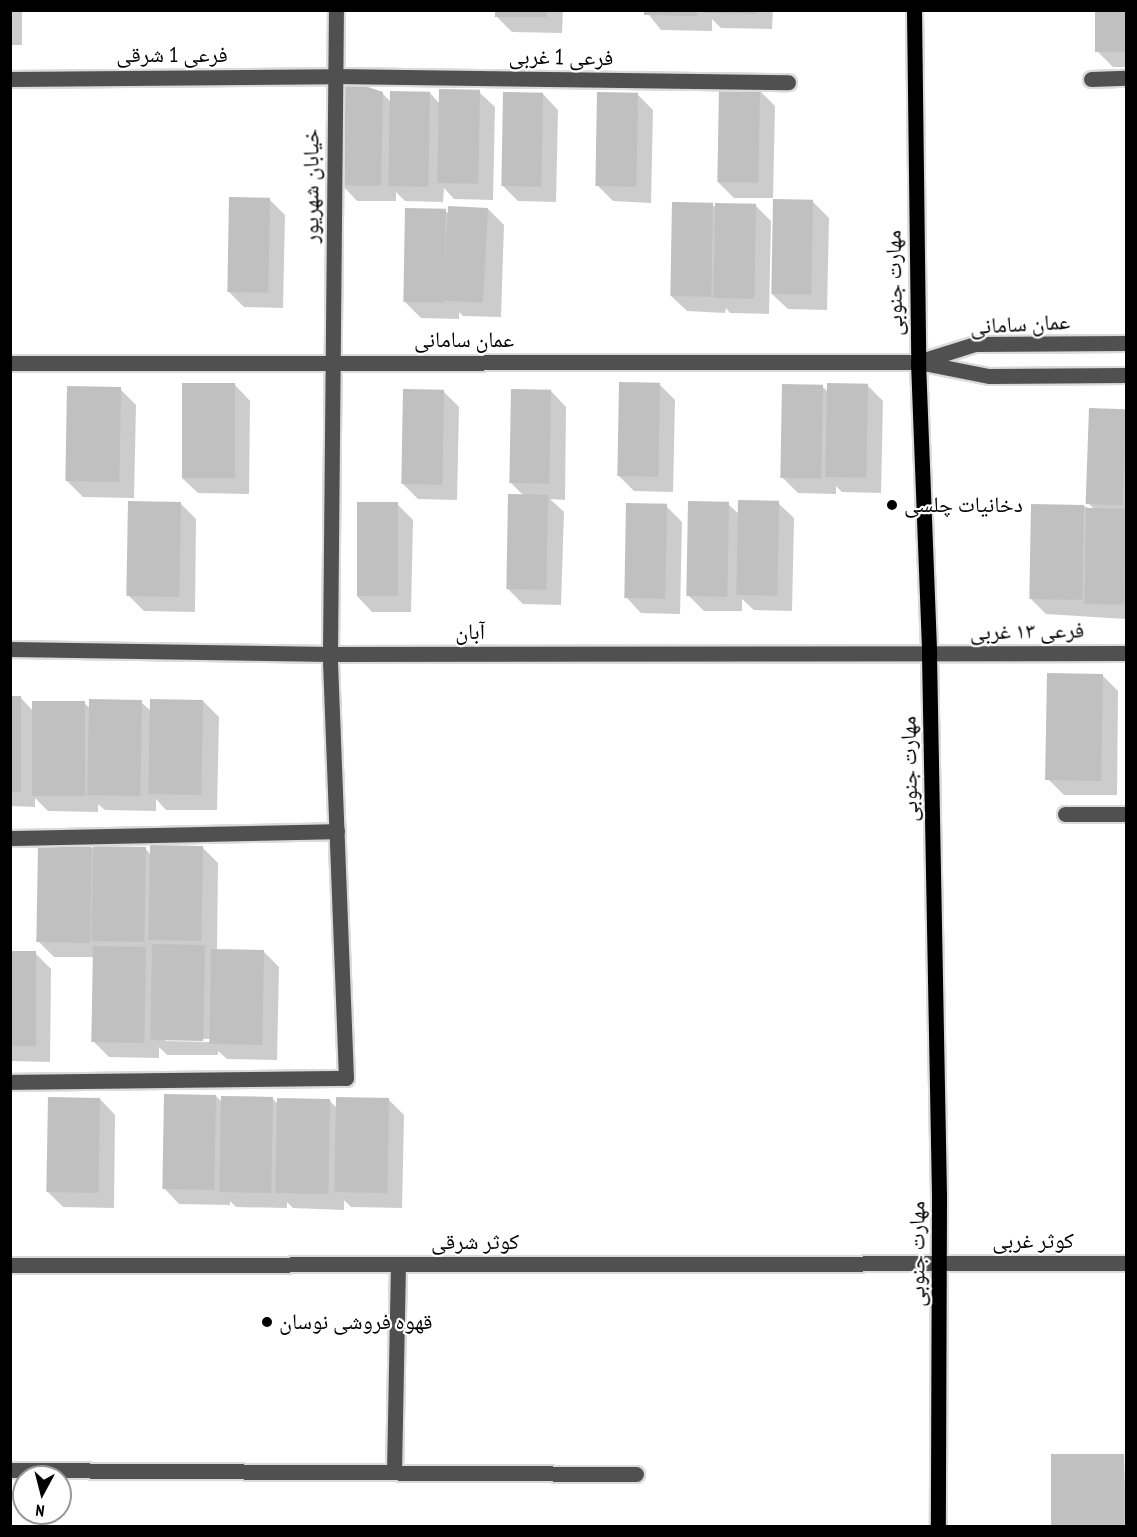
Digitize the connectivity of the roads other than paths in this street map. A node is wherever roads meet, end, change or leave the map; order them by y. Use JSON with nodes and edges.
{"nodes":[{"id":1,"x":336,"y":10,"type":"edge"},
{"id":2,"x":914,"y":10,"type":"edge"},
{"id":3,"x":334,"y":76,"type":"junction"},
{"id":4,"x":1126,"y":78,"type":"edge"},
{"id":5,"x":10,"y":79,"type":"edge"},
{"id":6,"x":1091,"y":79,"type":"dead end"},
{"id":7,"x":788,"y":82,"type":"dead end"},
{"id":8,"x":1126,"y":343,"type":"edge"},
{"id":9,"x":332,"y":362,"type":"junction"},
{"id":10,"x":918,"y":362,"type":"junction"},
{"id":11,"x":10,"y":363,"type":"edge"},
{"id":12,"x":1126,"y":375,"type":"edge"},
{"id":13,"x":10,"y":649,"type":"edge"},
{"id":14,"x":1126,"y":652,"type":"edge"},
{"id":15,"x":330,"y":654,"type":"junction"},
{"id":16,"x":929,"y":655,"type":"junction"},
{"id":17,"x":1065,"y":814,"type":"dead end"},
{"id":18,"x":1126,"y":814,"type":"edge"},
{"id":19,"x":337,"y":831,"type":"junction"},
{"id":20,"x":10,"y":838,"type":"edge"},
{"id":21,"x":10,"y":1082,"type":"edge"},
{"id":22,"x":1126,"y":1263,"type":"edge"},
{"id":23,"x":940,"y":1264,"type":"junction"},
{"id":24,"x":10,"y":1265,"type":"edge"},
{"id":25,"x":398,"y":1265,"type":"junction"},
{"id":26,"x":10,"y":1470,"type":"edge"},
{"id":27,"x":394,"y":1472,"type":"junction"},
{"id":28,"x":636,"y":1474,"type":"dead end"},
{"id":29,"x":938,"y":1527,"type":"edge"}],
"edges":[{"from":1,"to":3,"type":"street","name":"خیابان شهریور"},
{"from":2,"to":10,"type":"main road","name":"مهارت جنوبی"},
{"from":3,"to":5,"type":"street","name":"فرعی 1 شرقی"},
{"from":3,"to":7,"type":"street","name":"فرعی 1 غربی"},
{"from":3,"to":9,"type":"street","name":"خیابان شهریور"},
{"from":4,"to":6,"type":"street"},
{"from":8,"to":10,"type":"street","name":"عمان سامانی"},
{"from":9,"to":10,"type":"street","name":"عمان سامانی"},
{"from":9,"to":11,"type":"street","name":"عمان سامانی"},
{"from":9,"to":15,"type":"street","name":"خیابان شهریور"},
{"from":10,"to":12,"type":"street","name":"عمان سامانی"},
{"from":10,"to":16,"type":"main road","name":"مهارت جنوبی"},
{"from":13,"to":15,"type":"street","name":"آبان"},
{"from":14,"to":16,"type":"street","name":"فرعی ۱۳ غربی"},
{"from":15,"to":16,"type":"street","name":"آبان"},
{"from":15,"to":19,"type":"street","name":"خیابان شهریور"},
{"from":16,"to":23,"type":"main road","name":"مهارت جنوبی"},
{"from":17,"to":18,"type":"street"},
{"from":19,"to":20,"type":"street"},
{"from":19,"to":21,"type":"street","name":"خیابان شهریور"},
{"from":22,"to":23,"type":"street","name":"کوثر غربی"},
{"from":23,"to":25,"type":"street","name":"کوثر شرقی"},
{"from":23,"to":29,"type":"main road","name":"مهارت جنوبی"},
{"from":24,"to":25,"type":"street","name":"کوثر شرقی"},
{"from":25,"to":27,"type":"street"},
{"from":26,"to":27,"type":"street"},
{"from":27,"to":28,"type":"street"}]}
